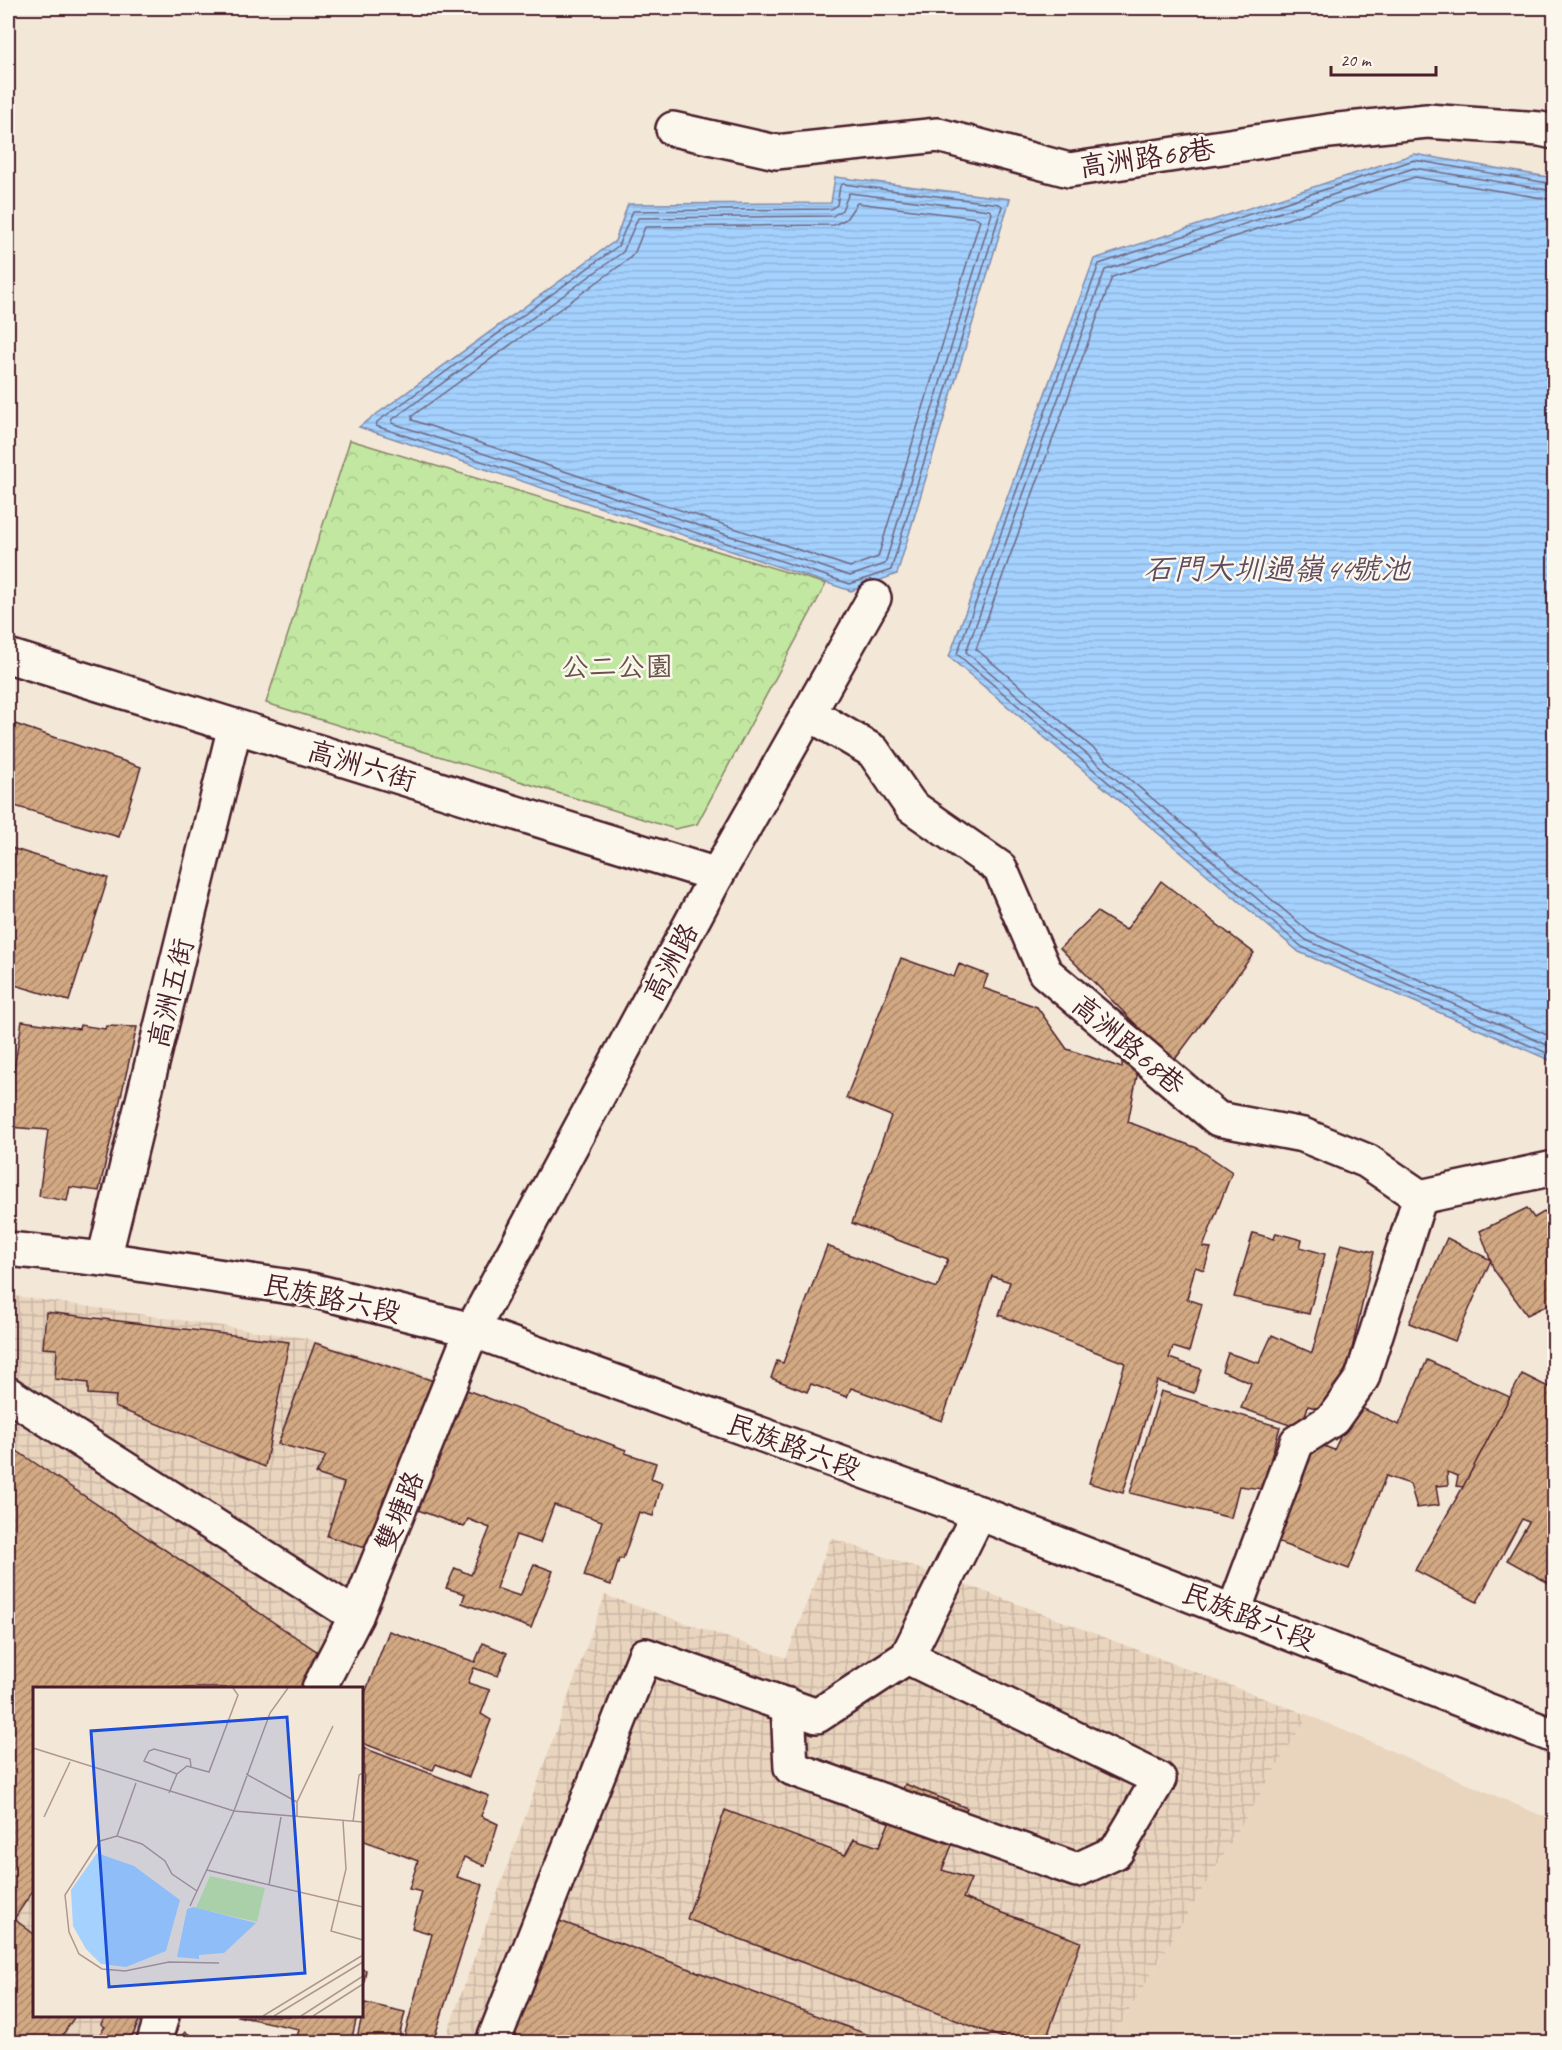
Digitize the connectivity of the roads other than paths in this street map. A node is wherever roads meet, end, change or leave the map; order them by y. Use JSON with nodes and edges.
{"nodes":[{"id":1,"x":673,"y":129,"type":"dead end"},
{"id":2,"x":1554,"y":132,"type":"edge"},
{"id":3,"x":874,"y":598,"type":"dead end"},
{"id":4,"x":8,"y":656,"type":"edge"},
{"id":5,"x":810,"y":714,"type":"junction"},
{"id":6,"x":236,"y":726,"type":"junction"},
{"id":7,"x":717,"y":875,"type":"junction"},
{"id":8,"x":1554,"y":1168,"type":"edge"},
{"id":9,"x":1420,"y":1197,"type":"junction"},
{"id":10,"x":8,"y":1249,"type":"edge"},
{"id":11,"x":104,"y":1259,"type":"junction"},
{"id":12,"x":472,"y":1330,"type":"junction"},
{"id":13,"x":8,"y":1394,"type":"edge"},
{"id":14,"x":979,"y":1513,"type":"junction"},
{"id":15,"x":1234,"y":1611,"type":"junction"},
{"id":16,"x":356,"y":1616,"type":"junction"},
{"id":17,"x":907,"y":1657,"type":"junction"},
{"id":18,"x":321,"y":1687,"type":"edge"},
{"id":19,"x":788,"y":1705,"type":"junction"},
{"id":20,"x":1554,"y":1736,"type":"edge"},
{"id":21,"x":162,"y":2017,"type":"edge"},
{"id":22,"x":154,"y":2043,"type":"edge"},
{"id":23,"x":493,"y":2043,"type":"edge"}],
"edges":[{"from":1,"to":2,"type":"street","name":"高洲路68巷"},
{"from":3,"to":5,"type":"street","name":"高洲路"},
{"from":4,"to":6,"type":"street","name":"高洲六街"},
{"from":5,"to":7,"type":"street","name":"高洲路"},
{"from":5,"to":9,"type":"street","name":"高洲路68巷"},
{"from":6,"to":7,"type":"street","name":"高洲六街"},
{"from":6,"to":11,"type":"street","name":"高洲五街"},
{"from":7,"to":12,"type":"street","name":"高洲路"},
{"from":8,"to":9,"type":"street"},
{"from":9,"to":15,"type":"street"},
{"from":10,"to":11,"type":"street","name":"民族路六段"},
{"from":11,"to":12,"type":"street","name":"民族路六段"},
{"from":12,"to":14,"type":"street","name":"民族路六段"},
{"from":12,"to":16,"type":"street","name":"雙塘路"},
{"from":13,"to":16,"type":"street"},
{"from":14,"to":15,"type":"street","name":"民族路六段"},
{"from":14,"to":17,"type":"street"},
{"from":15,"to":20,"type":"street","name":"民族路六段"},
{"from":16,"to":18,"type":"street","name":"雙塘路"},
{"from":17,"to":19,"type":"street"},
{"from":17,"to":19,"type":"street"},
{"from":19,"to":23,"type":"street"},
{"from":21,"to":22,"type":"street"}]}
